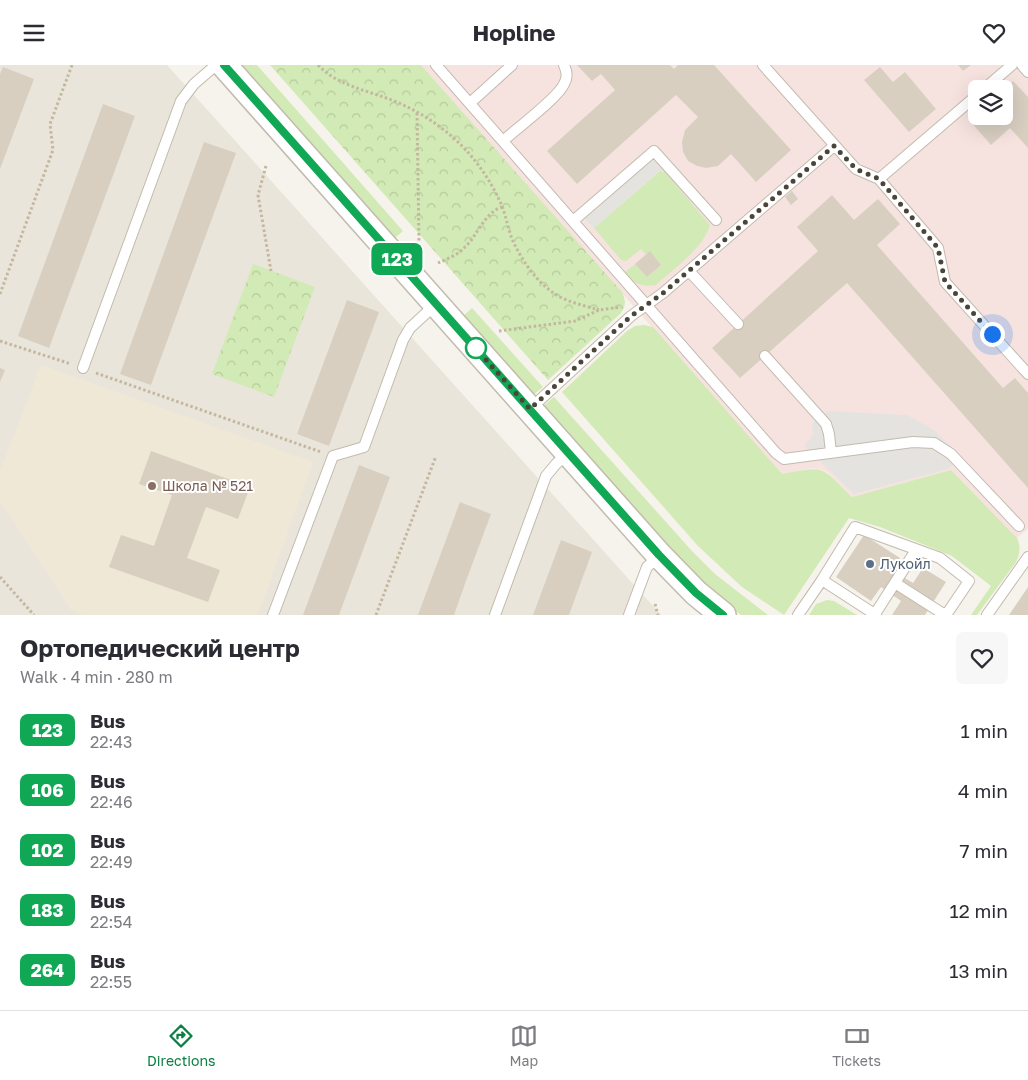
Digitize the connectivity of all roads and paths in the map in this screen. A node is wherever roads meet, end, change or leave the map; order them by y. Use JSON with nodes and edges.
{"nodes":[{"id":1,"x":72,"y":65,"type":"edge"},
{"id":2,"x":216,"y":65,"type":"edge"},
{"id":3,"x":224,"y":65,"type":"edge"},
{"id":4,"x":318,"y":65,"type":"edge"},
{"id":5,"x":436,"y":65,"type":"edge"},
{"id":6,"x":512,"y":65,"type":"edge"},
{"id":7,"x":564,"y":65,"type":"edge"},
{"id":8,"x":764,"y":65,"type":"edge"},
{"id":9,"x":1012,"y":65,"type":"edge"},
{"id":10,"x":1022,"y":65,"type":"edge"},
{"id":11,"x":1028,"y":72,"type":"edge"},
{"id":12,"x":994,"y":80,"type":"edge"},
{"id":13,"x":470,"y":103,"type":"junction"},
{"id":14,"x":968,"y":103,"type":"edge"},
{"id":15,"x":417,"y":112,"type":"junction"},
{"id":16,"x":503,"y":141,"type":"junction"},
{"id":17,"x":834,"y":146,"type":"junction"},
{"id":18,"x":266,"y":166,"type":"dead end"},
{"id":19,"x":879,"y":179,"type":"junction"},
{"id":20,"x":502,"y":207,"type":"junction"},
{"id":21,"x":716,"y":220,"type":"dead end"},
{"id":22,"x":573,"y":221,"type":"junction"},
{"id":23,"x":420,"y":243,"type":"dead end"},
{"id":24,"x":438,"y":263,"type":"dead end"},
{"id":25,"x":271,"y":271,"type":"dead end"},
{"id":26,"x":689,"y":271,"type":"junction"},
{"id":27,"x":0,"y":293,"type":"edge"},
{"id":28,"x":436,"y":303,"type":"junction"},
{"id":29,"x":646,"y":305,"type":"junction"},
{"id":30,"x":599,"y":310,"type":"junction"},
{"id":31,"x":738,"y":324,"type":"dead end"},
{"id":32,"x":500,"y":331,"type":"dead end"},
{"id":33,"x":0,"y":341,"type":"edge"},
{"id":34,"x":765,"y":356,"type":"dead end"},
{"id":35,"x":83,"y":368,"type":"junction"},
{"id":36,"x":1028,"y":374,"type":"edge"},
{"id":37,"x":530,"y":409,"type":"junction"},
{"id":38,"x":568,"y":453,"type":"junction"},
{"id":39,"x":831,"y":453,"type":"junction"},
{"id":40,"x":333,"y":456,"type":"junction"},
{"id":41,"x":436,"y":457,"type":"dead end"},
{"id":42,"x":1019,"y":526,"type":"dead end"},
{"id":43,"x":916,"y":549,"type":"junction"},
{"id":44,"x":659,"y":555,"type":"junction"},
{"id":45,"x":1028,"y":557,"type":"edge"},
{"id":46,"x":0,"y":577,"type":"edge"},
{"id":47,"x":822,"y":581,"type":"junction"},
{"id":48,"x":895,"y":583,"type":"junction"},
{"id":49,"x":655,"y":604,"type":"dead end"},
{"id":50,"x":34,"y":615,"type":"edge"},
{"id":51,"x":273,"y":615,"type":"edge"},
{"id":52,"x":376,"y":615,"type":"edge"},
{"id":53,"x":495,"y":615,"type":"edge"},
{"id":54,"x":629,"y":615,"type":"edge"},
{"id":55,"x":658,"y":615,"type":"edge"},
{"id":56,"x":723,"y":615,"type":"edge"},
{"id":57,"x":798,"y":615,"type":"edge"},
{"id":58,"x":875,"y":615,"type":"edge"},
{"id":59,"x":946,"y":615,"type":"edge"},
{"id":60,"x":987,"y":615,"type":"edge"}],
"edges":[{"from":1,"to":27,"type":"path"},
{"from":2,"to":35,"type":"lane"},
{"from":3,"to":28,"type":"street"},
{"from":4,"to":15,"type":"path"},
{"from":5,"to":13,"type":"lane"},
{"from":6,"to":13,"type":"lane"},
{"from":7,"to":16,"type":"lane"},
{"from":8,"to":17,"type":"lane"},
{"from":9,"to":12,"type":"lane"},
{"from":10,"to":11,"type":"lane"},
{"from":13,"to":16,"type":"lane"},
{"from":14,"to":19,"type":"lane"},
{"from":15,"to":20,"type":"path"},
{"from":15,"to":23,"type":"path"},
{"from":16,"to":22,"type":"lane"},
{"from":17,"to":19,"type":"lane"},
{"from":17,"to":26,"type":"lane"},
{"from":18,"to":25,"type":"path"},
{"from":19,"to":36,"type":"lane"},
{"from":20,"to":24,"type":"path"},
{"from":20,"to":30,"type":"path"},
{"from":21,"to":22,"type":"lane"},
{"from":22,"to":29,"type":"lane"},
{"from":26,"to":29,"type":"lane"},
{"from":26,"to":31,"type":"lane"},
{"from":28,"to":37,"type":"street"},
{"from":28,"to":40,"type":"lane"},
{"from":29,"to":30,"type":"path"},
{"from":29,"to":37,"type":"lane"},
{"from":29,"to":39,"type":"lane"},
{"from":30,"to":32,"type":"path"},
{"from":33,"to":35,"type":"path"},
{"from":34,"to":39,"type":"lane"},
{"from":35,"to":40,"type":"path"},
{"from":37,"to":38,"type":"street"},
{"from":38,"to":44,"type":"street"},
{"from":38,"to":53,"type":"lane"},
{"from":39,"to":42,"type":"lane"},
{"from":40,"to":51,"type":"lane"},
{"from":41,"to":52,"type":"path"},
{"from":43,"to":47,"type":"lane"},
{"from":43,"to":48,"type":"lane"},
{"from":43,"to":59,"type":"lane"},
{"from":44,"to":54,"type":"lane"},
{"from":44,"to":56,"type":"street"},
{"from":45,"to":60,"type":"lane"},
{"from":46,"to":50,"type":"path"},
{"from":47,"to":57,"type":"lane"},
{"from":47,"to":58,"type":"lane"},
{"from":48,"to":58,"type":"lane"},
{"from":48,"to":59,"type":"lane"},
{"from":49,"to":55,"type":"path"}]}
